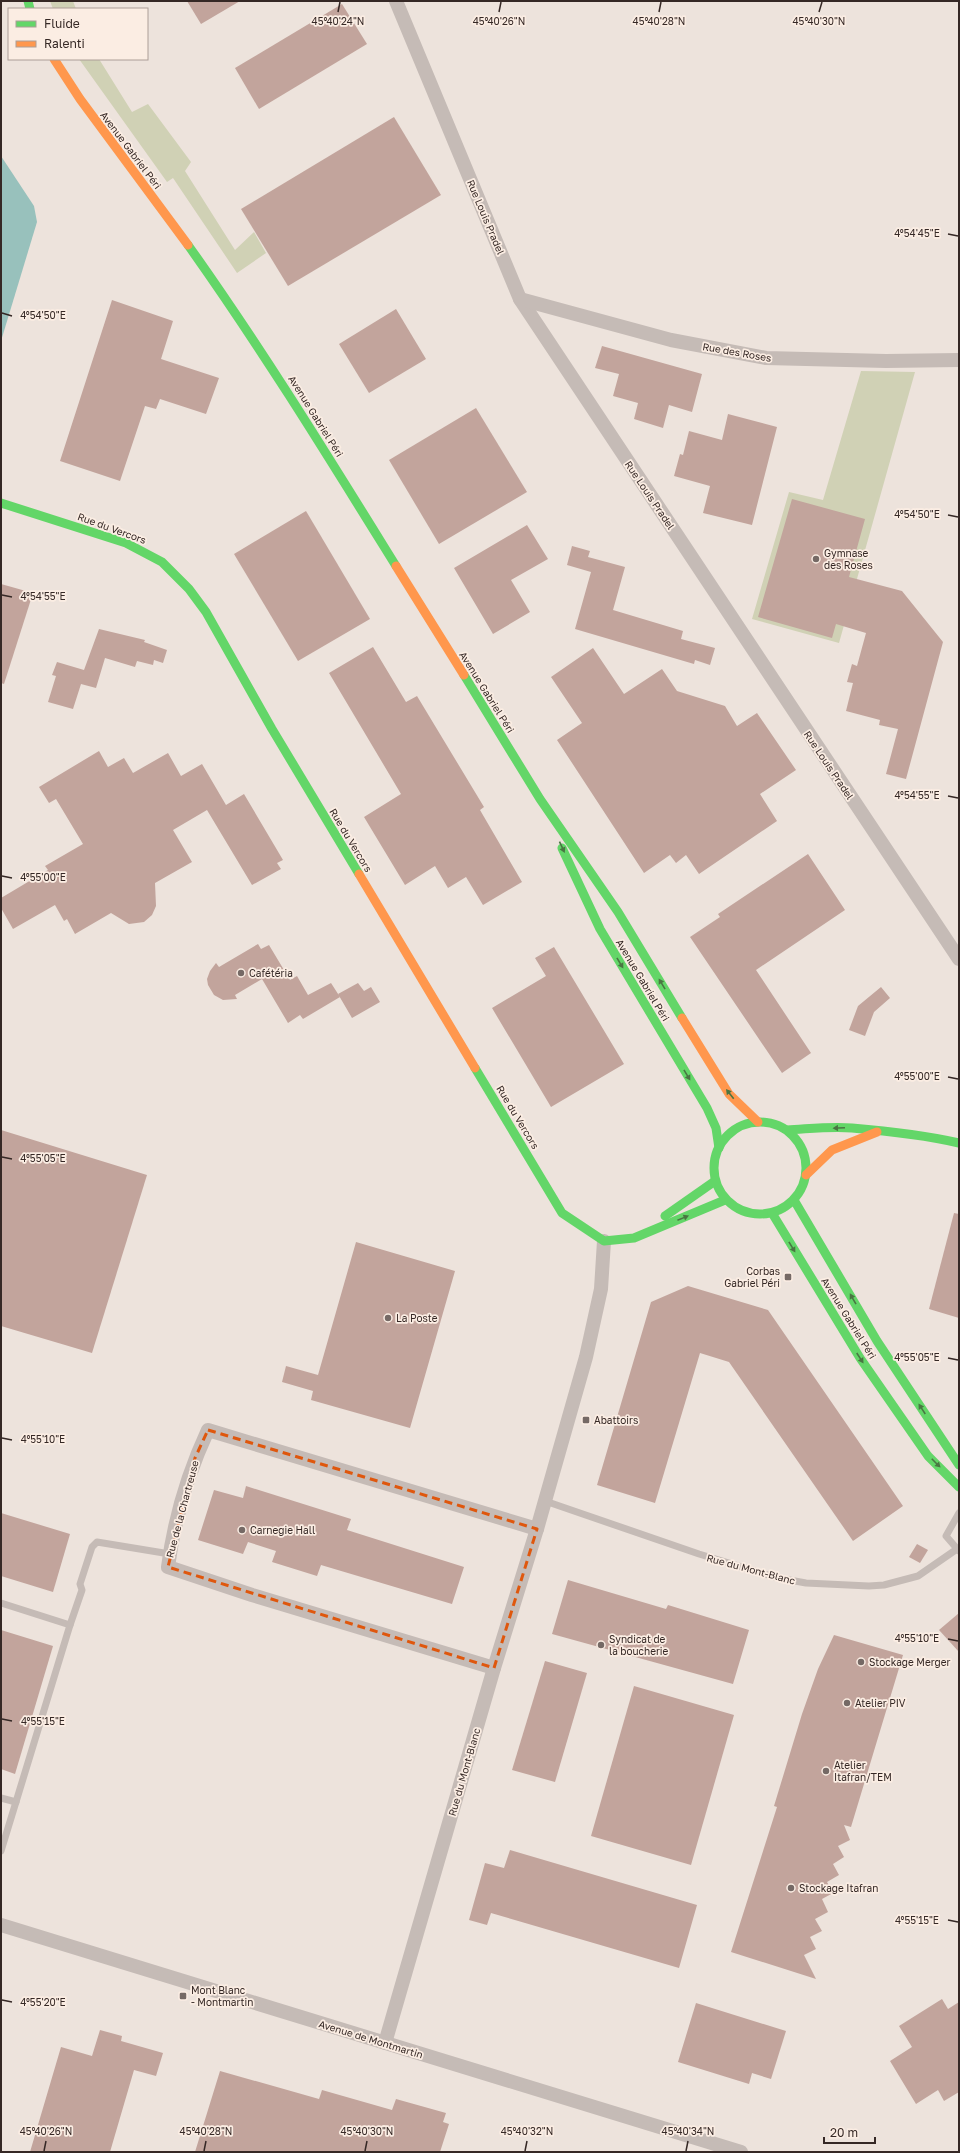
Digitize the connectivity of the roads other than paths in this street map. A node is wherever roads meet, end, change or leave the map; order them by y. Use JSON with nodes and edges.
{"nodes":[{"id":1,"x":396,"y":1,"type":"edge"},
{"id":2,"x":55,"y":60,"type":"edge"},
{"id":3,"x":520,"y":299,"type":"junction"},
{"id":4,"x":959,"y":360,"type":"edge"},
{"id":5,"x":1,"y":503,"type":"edge"},
{"id":6,"x":540,"y":799,"type":"junction"},
{"id":7,"x":959,"y":959,"type":"edge"},
{"id":8,"x":758,"y":1122,"type":"junction"},
{"id":9,"x":787,"y":1130,"type":"junction"},
{"id":10,"x":878,"y":1132,"type":"junction"},
{"id":11,"x":959,"y":1143,"type":"edge"},
{"id":12,"x":719,"y":1148,"type":"junction"},
{"id":13,"x":806,"y":1175,"type":"junction"},
{"id":14,"x":715,"y":1181,"type":"junction"},
{"id":15,"x":726,"y":1200,"type":"junction"},
{"id":16,"x":794,"y":1200,"type":"junction"},
{"id":17,"x":772,"y":1213,"type":"junction"},
{"id":18,"x":634,"y":1238,"type":"junction"},
{"id":19,"x":604,"y":1241,"type":"junction"},
{"id":20,"x":959,"y":1465,"type":"edge"},
{"id":21,"x":959,"y":1487,"type":"edge"},
{"id":22,"x":545,"y":1501,"type":"junction"},
{"id":23,"x":959,"y":1514,"type":"edge"},
{"id":24,"x":537,"y":1529,"type":"junction"},
{"id":25,"x":958,"y":1550,"type":"edge"},
{"id":26,"x":170,"y":1554,"type":"junction"},
{"id":27,"x":1,"y":1604,"type":"edge"},
{"id":28,"x":70,"y":1625,"type":"junction"},
{"id":29,"x":494,"y":1668,"type":"junction"},
{"id":30,"x":1,"y":1798,"type":"edge"},
{"id":31,"x":16,"y":1802,"type":"junction"},
{"id":32,"x":1,"y":1851,"type":"edge"},
{"id":33,"x":1,"y":1925,"type":"edge"},
{"id":34,"x":385,"y":2043,"type":"junction"},
{"id":35,"x":741,"y":2152,"type":"edge"}],
"edges":[{"from":1,"to":3,"type":"street","name":"Rue Louis Pradel"},
{"from":2,"to":6,"type":"main road","name":"Avenue Gabriel Péri"},
{"from":3,"to":4,"type":"street","name":"Rue des Roses"},
{"from":3,"to":7,"type":"street","name":"Rue Louis Pradel"},
{"from":5,"to":19,"type":"main road","name":"Rue du Vercors"},
{"from":8,"to":6,"type":"main road","name":"Avenue Gabriel Péri","one_way":true},
{"from":6,"to":12,"type":"main road","name":"Avenue Gabriel Péri","one_way":true},
{"from":8,"to":9,"type":"main road"},
{"from":8,"to":12,"type":"main road"},
{"from":10,"to":9,"type":"main road","one_way":true},
{"from":9,"to":13,"type":"main road"},
{"from":10,"to":11,"type":"main road"},
{"from":10,"to":13,"type":"main road"},
{"from":12,"to":14,"type":"main road"},
{"from":13,"to":16,"type":"main road"},
{"from":14,"to":15,"type":"main road"},
{"from":14,"to":18,"type":"main road"},
{"from":15,"to":17,"type":"main road"},
{"from":18,"to":15,"type":"main road","one_way":true},
{"from":16,"to":17,"type":"main road"},
{"from":20,"to":16,"type":"main road","name":"Avenue Gabriel Péri","one_way":true},
{"from":17,"to":21,"type":"main road","name":"Avenue Gabriel Péri","one_way":true},
{"from":18,"to":19,"type":"main road"},
{"from":19,"to":22,"type":"street","name":"Rue du Mont-Blanc"},
{"from":22,"to":24,"type":"street","name":"Rue du Mont-Blanc"},
{"from":22,"to":25,"type":"lane","name":"Rue du Mont-Blanc"},
{"from":23,"to":25,"type":"lane"},
{"from":24,"to":26,"type":"street","name":"Rue de la Chartreuse"},
{"from":24,"to":29,"type":"street","name":"Rue du Mont-Blanc"},
{"from":26,"to":28,"type":"lane"},
{"from":26,"to":29,"type":"street","name":"Rue de la Chartreuse"},
{"from":27,"to":28,"type":"lane"},
{"from":28,"to":31,"type":"lane"},
{"from":29,"to":34,"type":"street","name":"Rue du Mont-Blanc"},
{"from":30,"to":31,"type":"lane"},
{"from":31,"to":32,"type":"lane"},
{"from":33,"to":34,"type":"street","name":"Avenue de Montmartin"},
{"from":34,"to":35,"type":"street","name":"Avenue de Montmartin"}]}
